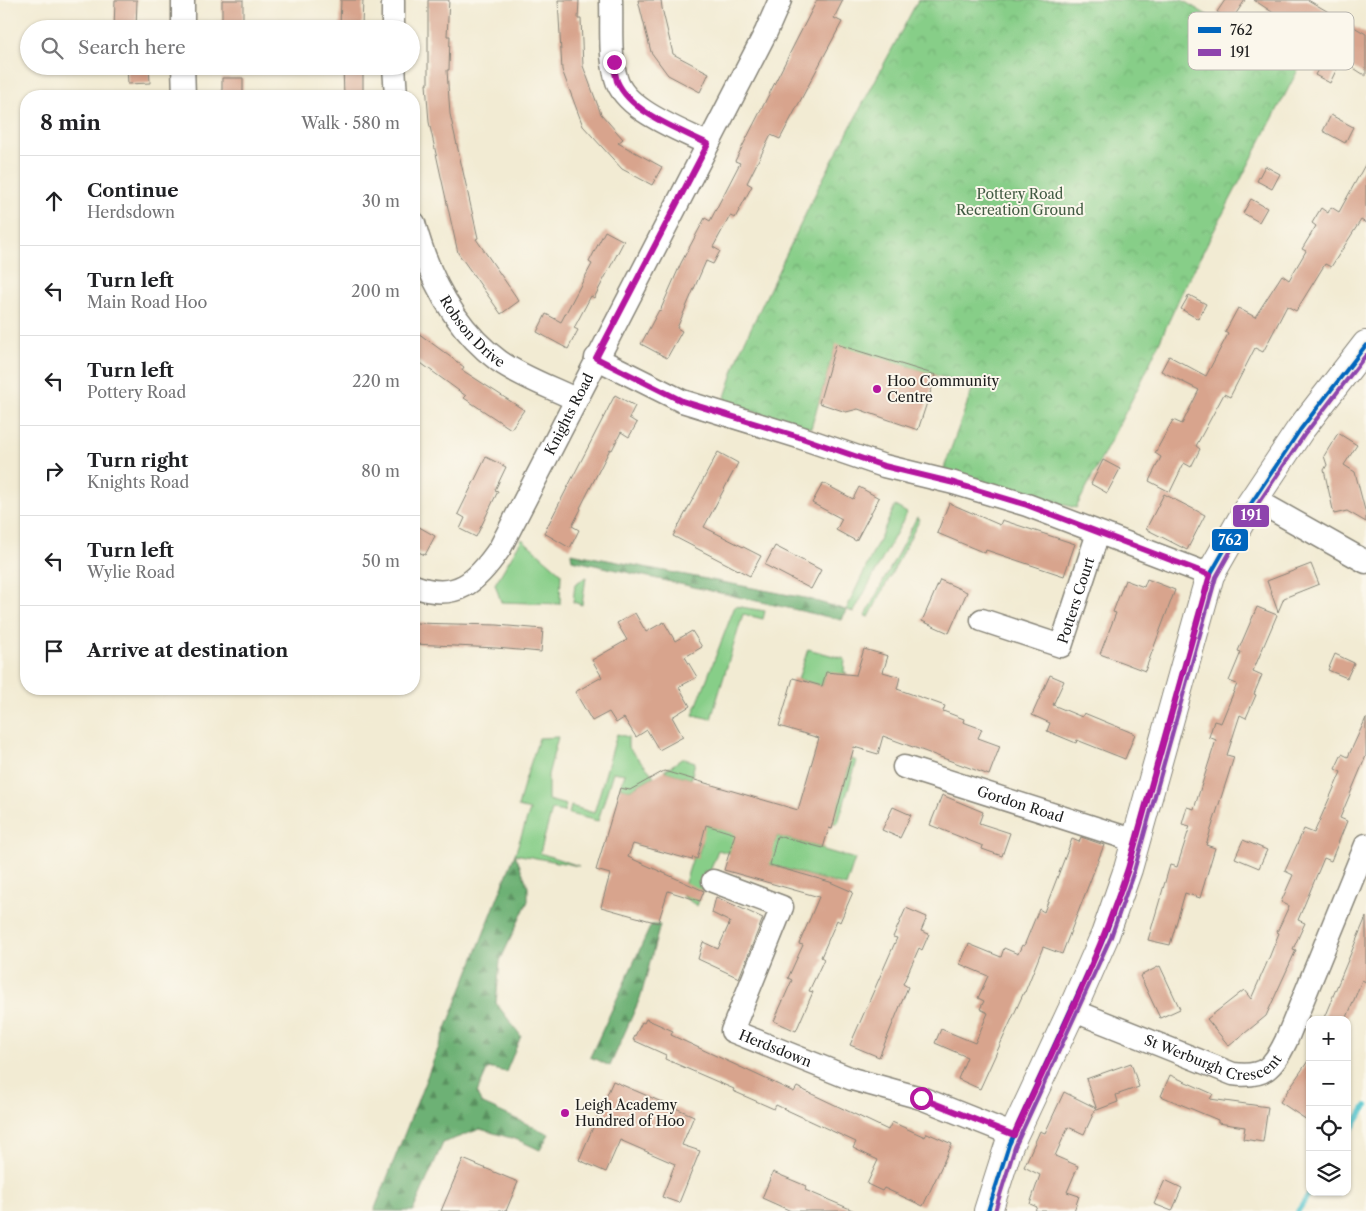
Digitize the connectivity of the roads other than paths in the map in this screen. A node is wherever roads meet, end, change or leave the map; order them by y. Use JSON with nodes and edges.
{"nodes":[{"id":1,"x":182,"y":0,"type":"edge"},
{"id":2,"x":393,"y":0,"type":"edge"},
{"id":3,"x":610,"y":0,"type":"edge"},
{"id":4,"x":780,"y":0,"type":"edge"},
{"id":5,"x":183,"y":20,"type":"edge"},
{"id":6,"x":392,"y":20,"type":"edge"},
{"id":7,"x":183,"y":75,"type":"edge"},
{"id":8,"x":395,"y":75,"type":"edge"},
{"id":9,"x":184,"y":90,"type":"edge"},
{"id":10,"x":396,"y":90,"type":"edge"},
{"id":11,"x":708,"y":144,"type":"junction"},
{"id":12,"x":420,"y":245,"type":"edge"},
{"id":13,"x":1366,"y":345,"type":"edge"},
{"id":14,"x":596,"y":358,"type":"junction"},
{"id":15,"x":576,"y":399,"type":"junction"},
{"id":16,"x":1254,"y":499,"type":"junction"},
{"id":17,"x":1098,"y":533,"type":"junction"},
{"id":18,"x":1366,"y":562,"type":"edge"},
{"id":19,"x":1210,"y":575,"type":"junction"},
{"id":20,"x":420,"y":588,"type":"edge"},
{"id":21,"x":982,"y":620,"type":"dead end"},
{"id":22,"x":904,"y":767,"type":"dead end"},
{"id":23,"x":1136,"y":841,"type":"junction"},
{"id":24,"x":1366,"y":845,"type":"edge"},
{"id":25,"x":713,"y":881,"type":"dead end"},
{"id":26,"x":1072,"y":1010,"type":"junction"},
{"id":27,"x":1014,"y":1135,"type":"junction"},
{"id":28,"x":988,"y":1211,"type":"edge"}],
"edges":[{"from":1,"to":5,"type":"street"},
{"from":2,"to":6,"type":"street"},
{"from":3,"to":11,"type":"street"},
{"from":4,"to":11,"type":"street","name":"Knights Road"},
{"from":7,"to":9,"type":"street"},
{"from":8,"to":10,"type":"street"},
{"from":11,"to":14,"type":"street","name":"Knights Road"},
{"from":12,"to":15,"type":"street","name":"Robson Drive"},
{"from":13,"to":16,"type":"street"},
{"from":14,"to":15,"type":"street","name":"Knights Road"},
{"from":14,"to":17,"type":"street"},
{"from":15,"to":20,"type":"street","name":"Knights Road"},
{"from":16,"to":18,"type":"street"},
{"from":16,"to":19,"type":"street"},
{"from":17,"to":19,"type":"street"},
{"from":17,"to":21,"type":"street","name":"Potters Court"},
{"from":19,"to":23,"type":"street"},
{"from":22,"to":23,"type":"street","name":"Gordon Road"},
{"from":23,"to":26,"type":"street"},
{"from":24,"to":26,"type":"street","name":"St Werburgh Crescent"},
{"from":25,"to":27,"type":"street","name":"Herdsdown"},
{"from":26,"to":27,"type":"street"},
{"from":27,"to":28,"type":"street"}]}
